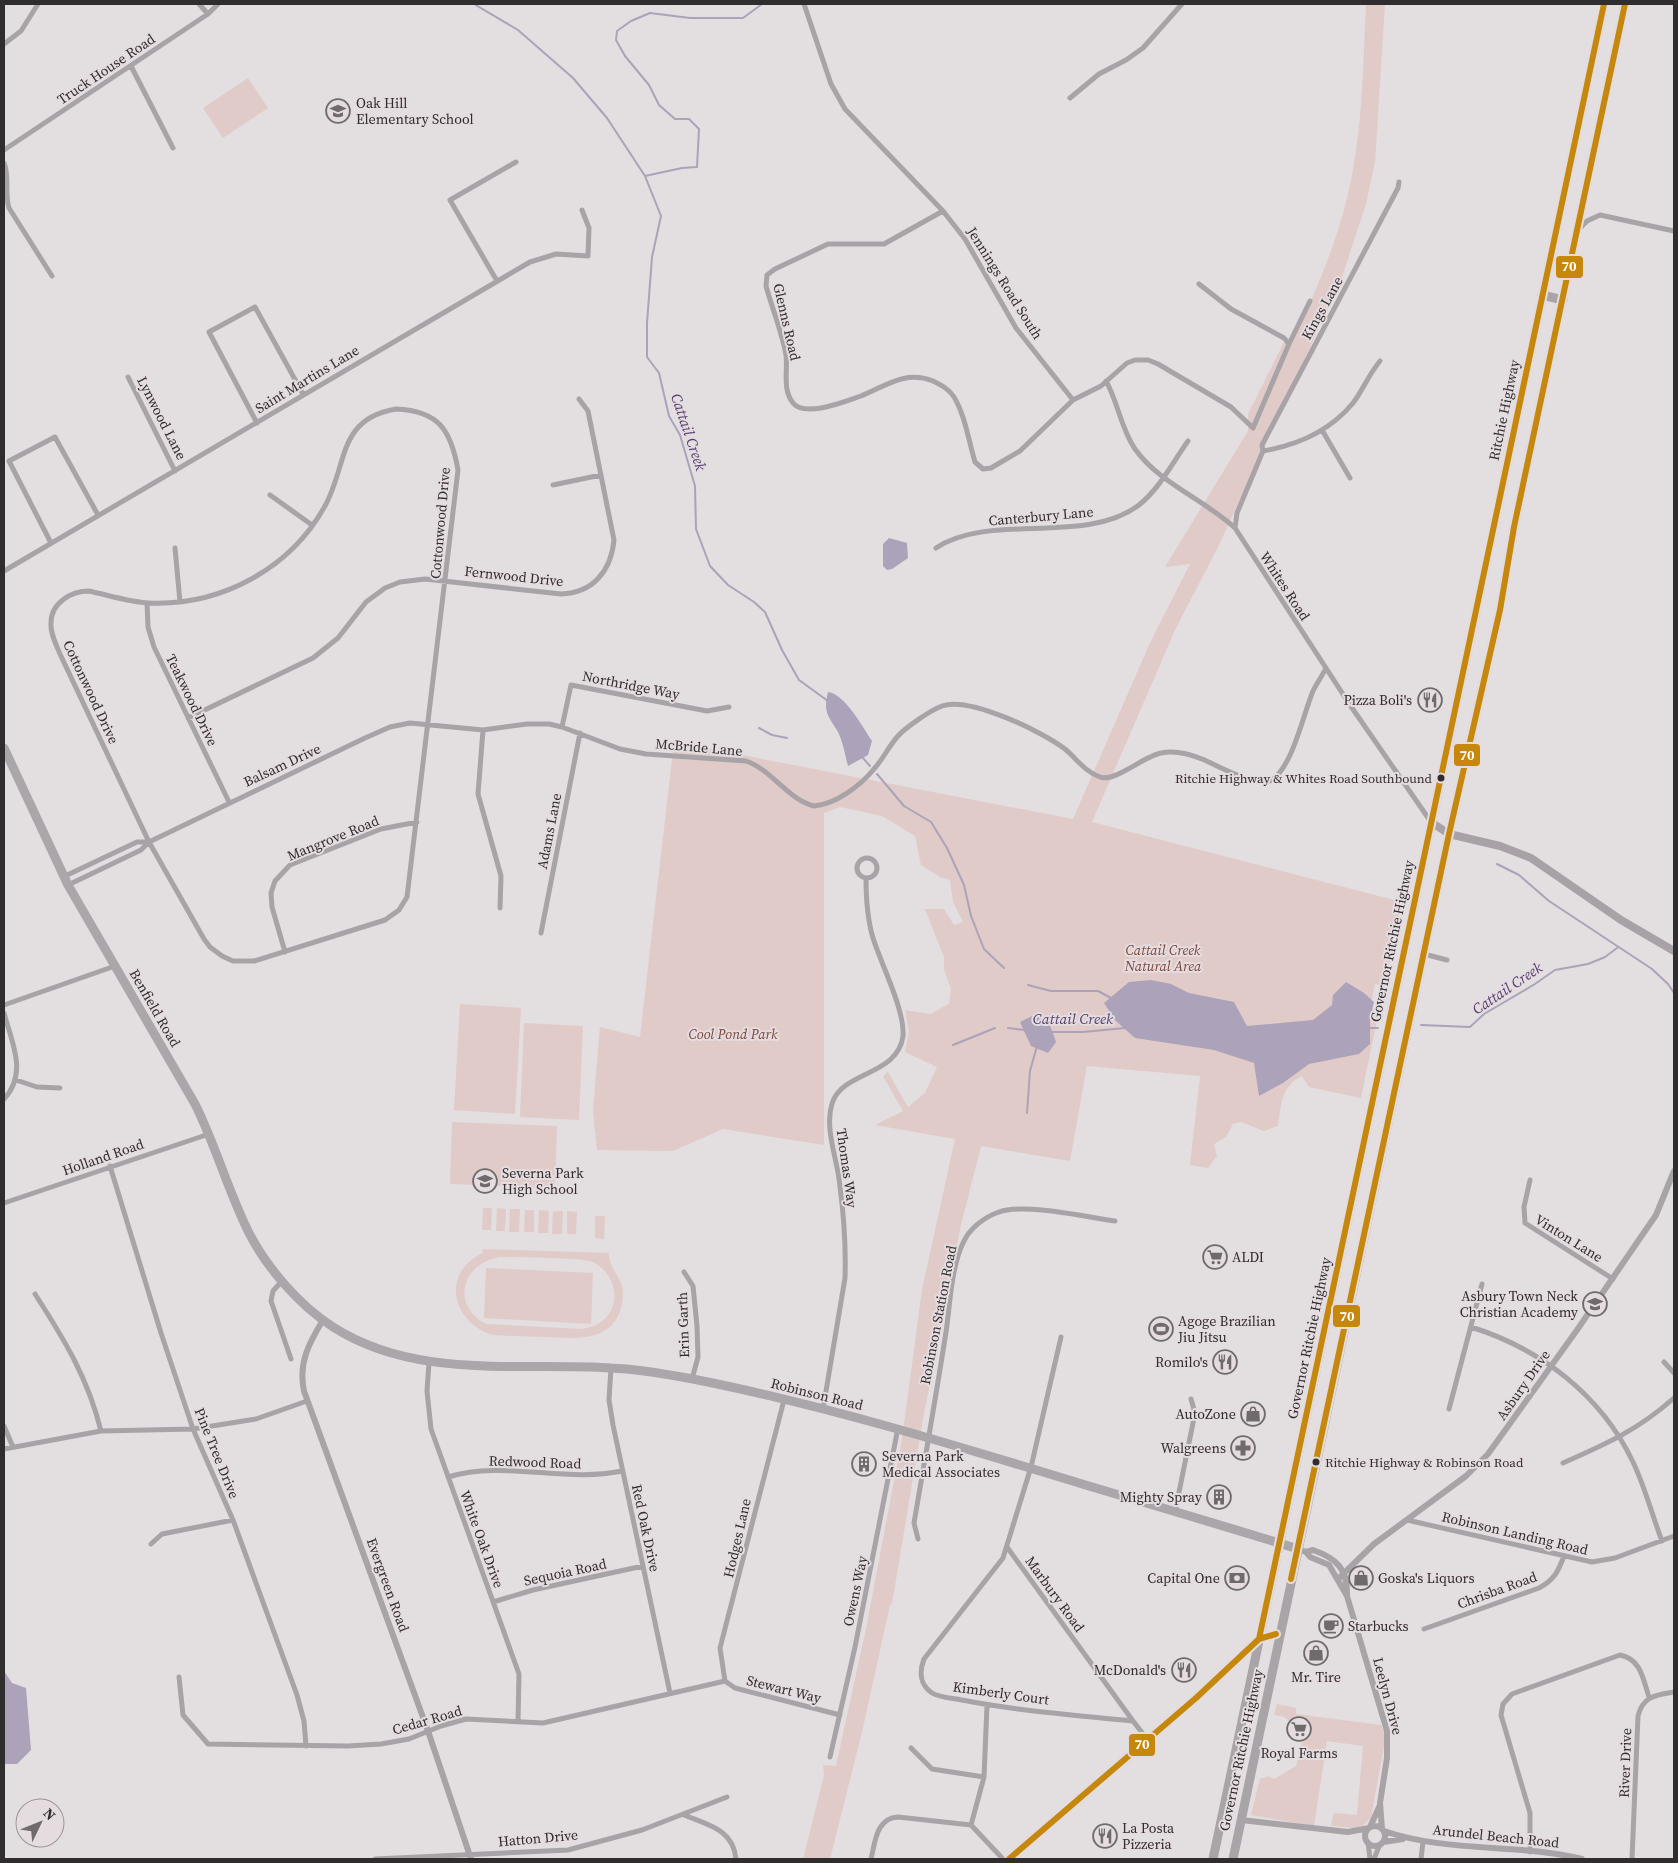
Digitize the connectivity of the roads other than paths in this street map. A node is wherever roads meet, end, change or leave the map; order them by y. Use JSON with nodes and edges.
{"nodes":[{"id":1,"x":38,"y":4,"type":"edge"},
{"id":2,"x":199,"y":4,"type":"edge"},
{"id":3,"x":218,"y":4,"type":"edge"},
{"id":4,"x":804,"y":4,"type":"edge"},
{"id":5,"x":1182,"y":4,"type":"edge"},
{"id":6,"x":1604,"y":4,"type":"edge"},
{"id":7,"x":1625,"y":4,"type":"edge"},
{"id":8,"x":208,"y":14,"type":"junction"},
{"id":9,"x":4,"y":44,"type":"edge"},
{"id":10,"x":131,"y":66,"type":"junction"},
{"id":11,"x":1070,"y":98,"type":"dead end"},
{"id":12,"x":173,"y":148,"type":"dead end"},
{"id":13,"x":4,"y":150,"type":"edge"},
{"id":14,"x":516,"y":162,"type":"dead end"},
{"id":15,"x":4,"y":163,"type":"edge"},
{"id":16,"x":1399,"y":182,"type":"dead end"},
{"id":17,"x":582,"y":210,"type":"dead end"},
{"id":18,"x":943,"y":211,"type":"junction"},
{"id":19,"x":1674,"y":231,"type":"edge"},
{"id":20,"x":1575,"y":235,"type":"junction"},
{"id":21,"x":52,"y":276,"type":"dead end"},
{"id":22,"x":498,"y":281,"type":"junction"},
{"id":23,"x":1199,"y":284,"type":"dead end"},
{"id":24,"x":1542,"y":295,"type":"junction"},
{"id":25,"x":1563,"y":300,"type":"junction"},
{"id":26,"x":1310,"y":301,"type":"dead end"},
{"id":27,"x":1289,"y":344,"type":"junction"},
{"id":28,"x":1380,"y":361,"type":"dead end"},
{"id":29,"x":128,"y":376,"type":"dead end"},
{"id":30,"x":1106,"y":381,"type":"junction"},
{"id":31,"x":303,"y":394,"type":"junction"},
{"id":32,"x":579,"y":399,"type":"dead end"},
{"id":33,"x":1073,"y":400,"type":"junction"},
{"id":34,"x":256,"y":423,"type":"junction"},
{"id":35,"x":1322,"y":430,"type":"junction"},
{"id":36,"x":1188,"y":441,"type":"dead end"},
{"id":37,"x":1263,"y":451,"type":"junction"},
{"id":38,"x":175,"y":470,"type":"junction"},
{"id":39,"x":601,"y":476,"type":"junction"},
{"id":40,"x":1164,"y":476,"type":"junction"},
{"id":41,"x":1350,"y":478,"type":"dead end"},
{"id":42,"x":553,"y":485,"type":"dead end"},
{"id":43,"x":270,"y":495,"type":"dead end"},
{"id":44,"x":98,"y":515,"type":"junction"},
{"id":45,"x":312,"y":525,"type":"junction"},
{"id":46,"x":1235,"y":528,"type":"junction"},
{"id":47,"x":50,"y":543,"type":"junction"},
{"id":48,"x":175,"y":548,"type":"dead end"},
{"id":49,"x":936,"y":548,"type":"dead end"},
{"id":50,"x":4,"y":571,"type":"edge"},
{"id":51,"x":447,"y":581,"type":"junction"},
{"id":52,"x":180,"y":602,"type":"junction"},
{"id":53,"x":148,"y":603,"type":"junction"},
{"id":54,"x":1326,"y":668,"type":"junction"},
{"id":55,"x":728,"y":708,"type":"dead end"},
{"id":56,"x":188,"y":718,"type":"junction"},
{"id":57,"x":429,"y":725,"type":"junction"},
{"id":58,"x":562,"y":727,"type":"junction"},
{"id":59,"x":483,"y":730,"type":"junction"},
{"id":60,"x":580,"y":733,"type":"junction"},
{"id":61,"x":4,"y":748,"type":"edge"},
{"id":62,"x":229,"y":802,"type":"junction"},
{"id":63,"x":417,"y":822,"type":"junction"},
{"id":64,"x":1431,"y":822,"type":"junction"},
{"id":65,"x":1449,"y":834,"type":"junction"},
{"id":66,"x":149,"y":842,"type":"junction"},
{"id":67,"x":866,"y":878,"type":"junction"},
{"id":68,"x":66,"y":881,"type":"junction"},
{"id":69,"x":500,"y":908,"type":"dead end"},
{"id":70,"x":541,"y":933,"type":"dead end"},
{"id":71,"x":1674,"y":951,"type":"edge"},
{"id":72,"x":285,"y":952,"type":"junction"},
{"id":73,"x":1424,"y":954,"type":"junction"},
{"id":74,"x":1447,"y":960,"type":"dead end"},
{"id":75,"x":115,"y":966,"type":"junction"},
{"id":76,"x":4,"y":1005,"type":"edge"},
{"id":77,"x":4,"y":1013,"type":"edge"},
{"id":78,"x":16,"y":1080,"type":"junction"},
{"id":79,"x":60,"y":1088,"type":"dead end"},
{"id":80,"x":4,"y":1099,"type":"edge"},
{"id":81,"x":210,"y":1134,"type":"junction"},
{"id":82,"x":110,"y":1166,"type":"junction"},
{"id":83,"x":1674,"y":1171,"type":"edge"},
{"id":84,"x":1530,"y":1180,"type":"dead end"},
{"id":85,"x":4,"y":1203,"type":"edge"},
{"id":86,"x":1115,"y":1220,"type":"dead end"},
{"id":87,"x":684,"y":1272,"type":"dead end"},
{"id":88,"x":1613,"y":1279,"type":"junction"},
{"id":89,"x":283,"y":1281,"type":"junction"},
{"id":90,"x":1482,"y":1284,"type":"dead end"},
{"id":91,"x":35,"y":1294,"type":"dead end"},
{"id":92,"x":323,"y":1320,"type":"junction"},
{"id":93,"x":1471,"y":1327,"type":"junction"},
{"id":94,"x":1060,"y":1337,"type":"dead end"},
{"id":95,"x":291,"y":1359,"type":"dead end"},
{"id":96,"x":1664,"y":1362,"type":"dead end"},
{"id":97,"x":429,"y":1363,"type":"junction"},
{"id":98,"x":1551,"y":1366,"type":"junction"},
{"id":99,"x":611,"y":1368,"type":"junction"},
{"id":100,"x":1674,"y":1373,"type":"edge"},
{"id":101,"x":692,"y":1379,"type":"junction"},
{"id":102,"x":1674,"y":1398,"type":"edge"},
{"id":103,"x":1192,"y":1399,"type":"dead end"},
{"id":104,"x":784,"y":1400,"type":"junction"},
{"id":105,"x":308,"y":1401,"type":"junction"},
{"id":106,"x":823,"y":1409,"type":"junction"},
{"id":107,"x":1449,"y":1409,"type":"dead end"},
{"id":108,"x":4,"y":1426,"type":"edge"},
{"id":109,"x":193,"y":1428,"type":"junction"},
{"id":110,"x":898,"y":1428,"type":"junction"},
{"id":111,"x":100,"y":1431,"type":"junction"},
{"id":112,"x":929,"y":1437,"type":"junction"},
{"id":113,"x":1620,"y":1438,"type":"junction"},
{"id":114,"x":13,"y":1446,"type":"junction"},
{"id":115,"x":4,"y":1449,"type":"edge"},
{"id":116,"x":1563,"y":1464,"type":"dead end"},
{"id":117,"x":1031,"y":1467,"type":"junction"},
{"id":118,"x":622,"y":1471,"type":"junction"},
{"id":119,"x":448,"y":1477,"type":"junction"},
{"id":120,"x":1176,"y":1512,"type":"junction"},
{"id":121,"x":233,"y":1520,"type":"junction"},
{"id":122,"x":1407,"y":1520,"type":"junction"},
{"id":123,"x":1674,"y":1536,"type":"edge"},
{"id":124,"x":918,"y":1539,"type":"dead end"},
{"id":125,"x":1662,"y":1541,"type":"junction"},
{"id":126,"x":1280,"y":1543,"type":"junction"},
{"id":127,"x":151,"y":1544,"type":"dead end"},
{"id":128,"x":1007,"y":1547,"type":"junction"},
{"id":129,"x":1302,"y":1550,"type":"junction"},
{"id":130,"x":1564,"y":1556,"type":"junction"},
{"id":131,"x":643,"y":1566,"type":"junction"},
{"id":132,"x":1344,"y":1572,"type":"junction"},
{"id":133,"x":1338,"y":1579,"type":"junction"},
{"id":134,"x":1347,"y":1596,"type":"junction"},
{"id":135,"x":493,"y":1602,"type":"junction"},
{"id":136,"x":1424,"y":1630,"type":"dead end"},
{"id":137,"x":1280,"y":1632,"type":"junction"},
{"id":138,"x":1260,"y":1639,"type":"junction"},
{"id":139,"x":179,"y":1677,"type":"dead end"},
{"id":140,"x":724,"y":1681,"type":"junction"},
{"id":141,"x":1674,"y":1692,"type":"edge"},
{"id":142,"x":670,"y":1693,"type":"junction"},
{"id":143,"x":1649,"y":1697,"type":"junction"},
{"id":144,"x":987,"y":1705,"type":"junction"},
{"id":145,"x":840,"y":1715,"type":"junction"},
{"id":146,"x":1133,"y":1721,"type":"junction"},
{"id":147,"x":518,"y":1722,"type":"junction"},
{"id":148,"x":428,"y":1731,"type":"junction"},
{"id":149,"x":1147,"y":1740,"type":"junction"},
{"id":150,"x":306,"y":1746,"type":"junction"},
{"id":151,"x":910,"y":1748,"type":"dead end"},
{"id":152,"x":830,"y":1758,"type":"dead end"},
{"id":153,"x":984,"y":1777,"type":"junction"},
{"id":154,"x":727,"y":1797,"type":"dead end"},
{"id":155,"x":1380,"y":1803,"type":"junction"},
{"id":156,"x":684,"y":1815,"type":"junction"},
{"id":157,"x":1241,"y":1820,"type":"junction"},
{"id":158,"x":971,"y":1825,"type":"junction"},
{"id":159,"x":1369,"y":1828,"type":"junction"},
{"id":160,"x":1383,"y":1830,"type":"junction"},
{"id":161,"x":1348,"y":1832,"type":"junction"},
{"id":162,"x":1406,"y":1839,"type":"junction"},
{"id":163,"x":1367,"y":1841,"type":"junction"},
{"id":164,"x":1423,"y":1842,"type":"junction"},
{"id":165,"x":1381,"y":1843,"type":"junction"},
{"id":166,"x":1530,"y":1852,"type":"junction"},
{"id":167,"x":471,"y":1857,"type":"edge"},
{"id":168,"x":375,"y":1859,"type":"edge"},
{"id":169,"x":736,"y":1859,"type":"edge"},
{"id":170,"x":871,"y":1859,"type":"edge"},
{"id":171,"x":1003,"y":1859,"type":"edge"},
{"id":172,"x":1009,"y":1859,"type":"edge"},
{"id":173,"x":1213,"y":1859,"type":"edge"},
{"id":174,"x":1233,"y":1859,"type":"edge"},
{"id":175,"x":1372,"y":1859,"type":"edge"},
{"id":176,"x":1421,"y":1859,"type":"edge"},
{"id":177,"x":1582,"y":1859,"type":"edge"},
{"id":178,"x":1632,"y":1859,"type":"edge"}],
"edges":[{"from":1,"to":9,"type":"street"},
{"from":2,"to":8,"type":"street"},
{"from":3,"to":8,"type":"street","name":"Truck House Road"},
{"from":4,"to":18,"type":"street","name":"Jennings Road South"},
{"from":5,"to":11,"type":"street"},
{"from":6,"to":24,"type":"highway","name":"Ritchie Highway"},
{"from":7,"to":20,"type":"highway","name":"Governor Ritchie Highway"},
{"from":8,"to":10,"type":"street","name":"Truck House Road"},
{"from":10,"to":12,"type":"street"},
{"from":10,"to":13,"type":"street","name":"Truck House Road"},
{"from":14,"to":22,"type":"street"},
{"from":15,"to":21,"type":"street"},
{"from":16,"to":37,"type":"street","name":"Kings Lane"},
{"from":17,"to":22,"type":"street","name":"Saint Martins Lane"},
{"from":18,"to":33,"type":"street","name":"Jennings Road South"},
{"from":18,"to":33,"type":"street","name":"Glenns Road"},
{"from":19,"to":20,"type":"street"},
{"from":20,"to":25,"type":"highway","name":"Governor Ritchie Highway"},
{"from":22,"to":31,"type":"street","name":"Saint Martins Lane"},
{"from":23,"to":27,"type":"street"},
{"from":24,"to":25,"type":"highway"},
{"from":24,"to":64,"type":"highway","name":"Ritchie Highway"},
{"from":25,"to":65,"type":"highway","name":"Governor Ritchie Highway"},
{"from":26,"to":27,"type":"street"},
{"from":27,"to":30,"type":"street"},
{"from":28,"to":35,"type":"street"},
{"from":29,"to":38,"type":"street","name":"Lynwood Lane"},
{"from":30,"to":33,"type":"street"},
{"from":30,"to":40,"type":"street","name":"Whites Road"},
{"from":31,"to":34,"type":"street","name":"Saint Martins Lane"},
{"from":31,"to":34,"type":"street"},
{"from":32,"to":39,"type":"street","name":"Fernwood Drive"},
{"from":34,"to":38,"type":"street","name":"Saint Martins Lane"},
{"from":35,"to":37,"type":"street"},
{"from":35,"to":41,"type":"street"},
{"from":36,"to":40,"type":"street","name":"Canterbury Lane"},
{"from":37,"to":46,"type":"street"},
{"from":38,"to":44,"type":"street","name":"Saint Martins Lane"},
{"from":39,"to":42,"type":"street"},
{"from":39,"to":51,"type":"street","name":"Fernwood Drive"},
{"from":40,"to":46,"type":"street","name":"Whites Road"},
{"from":40,"to":49,"type":"street","name":"Canterbury Lane"},
{"from":43,"to":45,"type":"street"},
{"from":44,"to":47,"type":"street","name":"Saint Martins Lane"},
{"from":44,"to":47,"type":"street"},
{"from":45,"to":51,"type":"street","name":"Cottonwood Drive"},
{"from":45,"to":52,"type":"street","name":"Cottonwood Drive"},
{"from":46,"to":54,"type":"street","name":"Whites Road"},
{"from":47,"to":50,"type":"street","name":"Saint Martins Lane"},
{"from":48,"to":52,"type":"street"},
{"from":51,"to":56,"type":"street","name":"Fernwood Drive"},
{"from":51,"to":57,"type":"street","name":"Cottonwood Drive"},
{"from":52,"to":53,"type":"street","name":"Cottonwood Drive"},
{"from":53,"to":56,"type":"street","name":"Teakwood Drive"},
{"from":53,"to":66,"type":"street","name":"Cottonwood Drive"},
{"from":54,"to":60,"type":"street","name":"McBride Lane"},
{"from":54,"to":64,"type":"street","name":"Whites Road"},
{"from":55,"to":58,"type":"street","name":"Northridge Way"},
{"from":56,"to":62,"type":"street","name":"Teakwood Drive"},
{"from":57,"to":59,"type":"street","name":"McBride Lane"},
{"from":57,"to":62,"type":"street","name":"Balsam Drive"},
{"from":57,"to":63,"type":"street","name":"Cottonwood Drive"},
{"from":58,"to":59,"type":"street","name":"McBride Lane"},
{"from":58,"to":60,"type":"street","name":"McBride Lane"},
{"from":59,"to":69,"type":"street"},
{"from":60,"to":70,"type":"street","name":"Adams Lane"},
{"from":61,"to":68,"type":"main road","name":"Benfield Road"},
{"from":62,"to":66,"type":"street","name":"Balsam Drive"},
{"from":63,"to":72,"type":"street","name":"Cottonwood Drive"},
{"from":63,"to":72,"type":"street","name":"Mangrove Road"},
{"from":64,"to":65,"type":"main road"},
{"from":64,"to":126,"type":"highway","name":"Governor Ritchie Highway"},
{"from":65,"to":71,"type":"main road"},
{"from":65,"to":73,"type":"highway","name":"Governor Ritchie Highway"},
{"from":66,"to":68,"type":"street","name":"Balsam Drive"},
{"from":66,"to":68,"type":"street","name":"Balsam Drive"},
{"from":66,"to":72,"type":"street","name":"Cottonwood Drive"},
{"from":67,"to":67,"type":"street"},
{"from":67,"to":106,"type":"street","name":"Thomas Way"},
{"from":68,"to":75,"type":"main road","name":"Benfield Road"},
{"from":73,"to":74,"type":"street"},
{"from":73,"to":129,"type":"highway","name":"Governor Ritchie Highway"},
{"from":75,"to":76,"type":"street"},
{"from":75,"to":81,"type":"main road","name":"Benfield Road"},
{"from":77,"to":78,"type":"street"},
{"from":78,"to":79,"type":"street"},
{"from":78,"to":80,"type":"street"},
{"from":81,"to":82,"type":"street","name":"Holland Road"},
{"from":81,"to":89,"type":"main road","name":"Benfield Road"},
{"from":82,"to":85,"type":"street","name":"Holland Road"},
{"from":82,"to":109,"type":"street","name":"Pine Tree Drive"},
{"from":83,"to":88,"type":"street","name":"Asbury Drive"},
{"from":84,"to":88,"type":"street","name":"Vinton Lane"},
{"from":86,"to":112,"type":"street","name":"Robinson Station Road"},
{"from":87,"to":101,"type":"street","name":"Erin Garth"},
{"from":88,"to":98,"type":"street","name":"Asbury Drive"},
{"from":89,"to":92,"type":"main road","name":"Benfield Road"},
{"from":89,"to":95,"type":"street"},
{"from":90,"to":93,"type":"street"},
{"from":91,"to":111,"type":"street"},
{"from":92,"to":97,"type":"main road","name":"Robinson Road"},
{"from":92,"to":105,"type":"street","name":"Evergreen Road"},
{"from":93,"to":98,"type":"street"},
{"from":93,"to":107,"type":"street"},
{"from":94,"to":117,"type":"street"},
{"from":96,"to":100,"type":"street"},
{"from":97,"to":99,"type":"main road","name":"Robinson Road"},
{"from":97,"to":119,"type":"street","name":"White Oak Drive"},
{"from":98,"to":113,"type":"street"},
{"from":98,"to":122,"type":"street","name":"Asbury Drive"},
{"from":99,"to":101,"type":"main road","name":"Robinson Road"},
{"from":99,"to":118,"type":"street","name":"Red Oak Drive"},
{"from":101,"to":104,"type":"main road","name":"Robinson Road"},
{"from":102,"to":113,"type":"street"},
{"from":103,"to":120,"type":"street"},
{"from":104,"to":106,"type":"main road","name":"Robinson Road"},
{"from":104,"to":140,"type":"street","name":"Hodges Lane"},
{"from":105,"to":109,"type":"street"},
{"from":105,"to":148,"type":"street","name":"Evergreen Road"},
{"from":106,"to":110,"type":"main road","name":"Robinson Road"},
{"from":108,"to":114,"type":"street"},
{"from":109,"to":111,"type":"street"},
{"from":109,"to":121,"type":"street","name":"Pine Tree Drive"},
{"from":110,"to":112,"type":"main road","name":"Robinson Road"},
{"from":110,"to":145,"type":"street","name":"Owens Way"},
{"from":111,"to":114,"type":"street"},
{"from":112,"to":117,"type":"main road","name":"Robinson Road"},
{"from":112,"to":124,"type":"street","name":"Robinson Station Road"},
{"from":113,"to":116,"type":"street"},
{"from":113,"to":125,"type":"street"},
{"from":114,"to":115,"type":"street"},
{"from":117,"to":120,"type":"main road","name":"Robinson Road"},
{"from":117,"to":128,"type":"street"},
{"from":118,"to":119,"type":"street","name":"Redwood Road"},
{"from":118,"to":131,"type":"street","name":"Red Oak Drive"},
{"from":119,"to":135,"type":"street","name":"White Oak Drive"},
{"from":120,"to":126,"type":"main road","name":"Robinson Road"},
{"from":121,"to":127,"type":"street"},
{"from":121,"to":150,"type":"street","name":"Pine Tree Drive"},
{"from":122,"to":130,"type":"street","name":"Robinson Landing Road"},
{"from":122,"to":132,"type":"street","name":"Asbury Drive"},
{"from":123,"to":125,"type":"street","name":"Robinson Landing Road"},
{"from":125,"to":130,"type":"street","name":"Robinson Landing Road"},
{"from":126,"to":129,"type":"main road","name":"Robinson Road"},
{"from":126,"to":138,"type":"highway","name":"Governor Ritchie Highway"},
{"from":128,"to":144,"type":"street","name":"Kimberly Court"},
{"from":128,"to":146,"type":"street","name":"Marbury Road"},
{"from":129,"to":132,"type":"street"},
{"from":129,"to":133,"type":"street","name":"Leelyn Drive"},
{"from":129,"to":137,"type":"highway","name":"Governor Ritchie Highway"},
{"from":130,"to":136,"type":"street","name":"Chrisba Road"},
{"from":131,"to":135,"type":"street","name":"Sequoia Road"},
{"from":131,"to":142,"type":"street","name":"Red Oak Drive"},
{"from":132,"to":133,"type":"street","name":"Asbury Drive"},
{"from":132,"to":134,"type":"street","name":"Leelyn Drive"},
{"from":133,"to":134,"type":"street","name":"Leelyn Drive"},
{"from":134,"to":155,"type":"street","name":"Leelyn Drive"},
{"from":135,"to":147,"type":"street","name":"White Oak Drive"},
{"from":137,"to":138,"type":"street"},
{"from":137,"to":157,"type":"highway","name":"Governor Ritchie Highway"},
{"from":138,"to":149,"type":"street"},
{"from":138,"to":173,"type":"highway","name":"Governor Ritchie Highway"},
{"from":139,"to":150,"type":"street","name":"Cedar Road"},
{"from":140,"to":142,"type":"street","name":"Cedar Road"},
{"from":140,"to":145,"type":"street","name":"Stewart Way"},
{"from":141,"to":143,"type":"street"},
{"from":142,"to":147,"type":"street","name":"Cedar Road"},
{"from":143,"to":166,"type":"street"},
{"from":143,"to":178,"type":"street","name":"River Drive"},
{"from":144,"to":146,"type":"street","name":"Kimberly Court"},
{"from":144,"to":153,"type":"street"},
{"from":145,"to":152,"type":"street","name":"Owens Way"},
{"from":146,"to":149,"type":"street"},
{"from":147,"to":148,"type":"street","name":"Cedar Road"},
{"from":148,"to":150,"type":"street","name":"Cedar Road"},
{"from":148,"to":167,"type":"street","name":"Evergreen Road"},
{"from":149,"to":172,"type":"street"},
{"from":151,"to":153,"type":"street"},
{"from":153,"to":158,"type":"street"},
{"from":154,"to":156,"type":"street","name":"Hatton Drive"},
{"from":155,"to":159,"type":"street","name":"Leelyn Drive"},
{"from":155,"to":160,"type":"street","name":"Leelyn Drive"},
{"from":156,"to":167,"type":"street","name":"Hatton Drive"},
{"from":156,"to":169,"type":"street"},
{"from":157,"to":161,"type":"street"},
{"from":157,"to":174,"type":"highway","name":"Governor Ritchie Highway"},
{"from":158,"to":170,"type":"street"},
{"from":158,"to":171,"type":"street"},
{"from":159,"to":160,"type":"street"},
{"from":159,"to":161,"type":"street"},
{"from":159,"to":163,"type":"street"},
{"from":160,"to":162,"type":"street","name":"Arundel Beach Road"},
{"from":160,"to":165,"type":"street"},
{"from":161,"to":163,"type":"street"},
{"from":162,"to":164,"type":"street","name":"Arundel Beach Road"},
{"from":162,"to":165,"type":"street","name":"Arundel Beach Road"},
{"from":163,"to":165,"type":"street"},
{"from":163,"to":175,"type":"street"},
{"from":164,"to":166,"type":"street","name":"Arundel Beach Road"},
{"from":164,"to":176,"type":"street"},
{"from":165,"to":175,"type":"street"},
{"from":166,"to":177,"type":"street","name":"Arundel Beach Road"},
{"from":167,"to":168,"type":"street","name":"Hatton Drive"}]}
